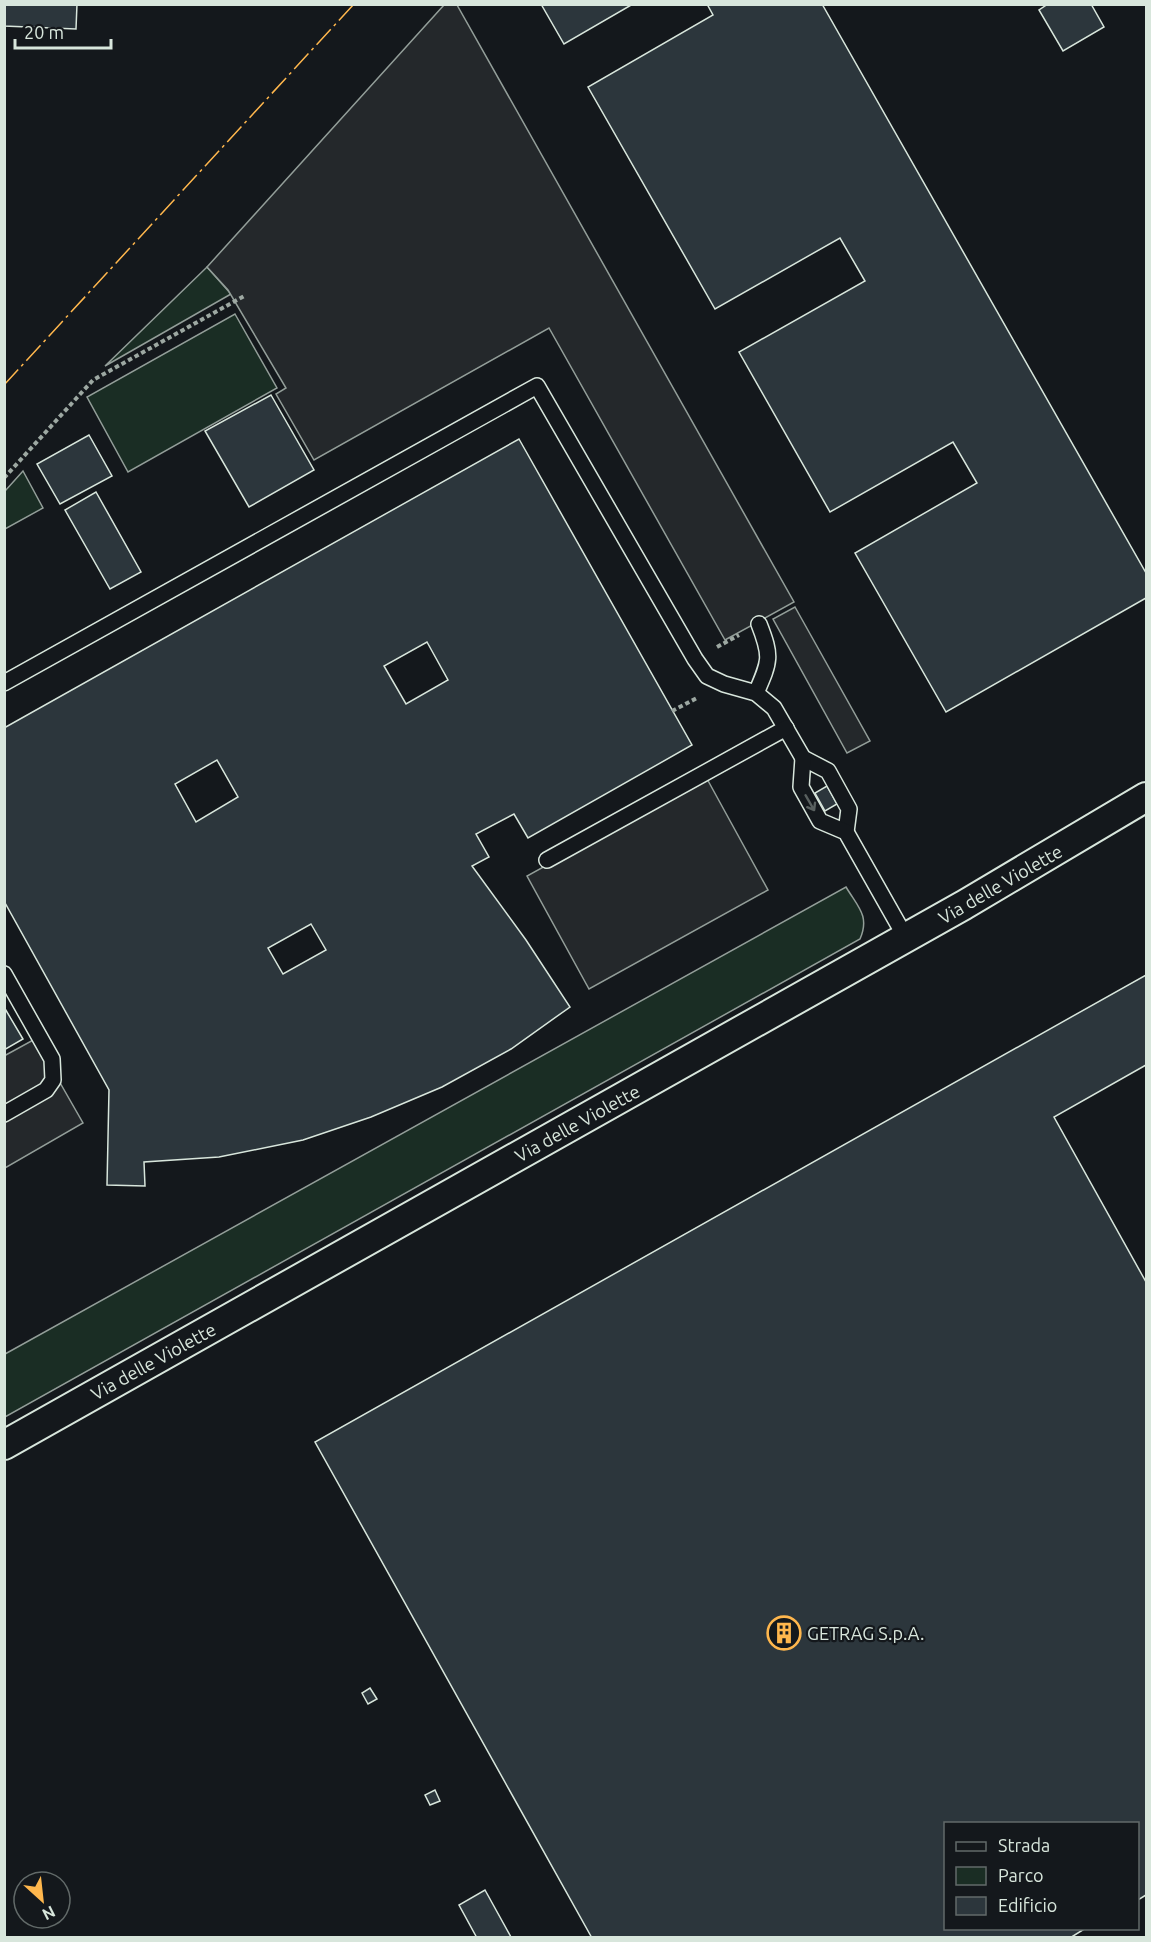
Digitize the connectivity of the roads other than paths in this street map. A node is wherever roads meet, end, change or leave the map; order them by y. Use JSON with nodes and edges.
{"nodes":[{"id":1,"x":759,"y":624,"type":"road end"},
{"id":2,"x":4,"y":683,"type":"edge"},
{"id":3,"x":756,"y":693,"type":"junction"},
{"id":4,"x":786,"y":728,"type":"junction"},
{"id":5,"x":803,"y":758,"type":"junction"},
{"id":6,"x":1146,"y":797,"type":"edge"},
{"id":7,"x":846,"y":832,"type":"junction"},
{"id":8,"x":547,"y":860,"type":"dead end"},
{"id":9,"x":906,"y":938,"type":"junction"},
{"id":10,"x":4,"y":974,"type":"edge"},
{"id":11,"x":4,"y":1114,"type":"edge"},
{"id":12,"x":4,"y":1445,"type":"edge"}],
"edges":[{"from":1,"to":3,"type":"lane"},
{"from":2,"to":3,"type":"lane"},
{"from":3,"to":4,"type":"lane"},
{"from":4,"to":5,"type":"lane"},
{"from":4,"to":8,"type":"lane"},
{"from":5,"to":7,"type":"lane"},
{"from":5,"to":7,"type":"lane","one_way":true},
{"from":6,"to":9,"type":"street","name":"Via delle Violette"},
{"from":7,"to":9,"type":"lane"},
{"from":9,"to":12,"type":"street","name":"Via delle Violette"},
{"from":10,"to":11,"type":"lane"}]}
